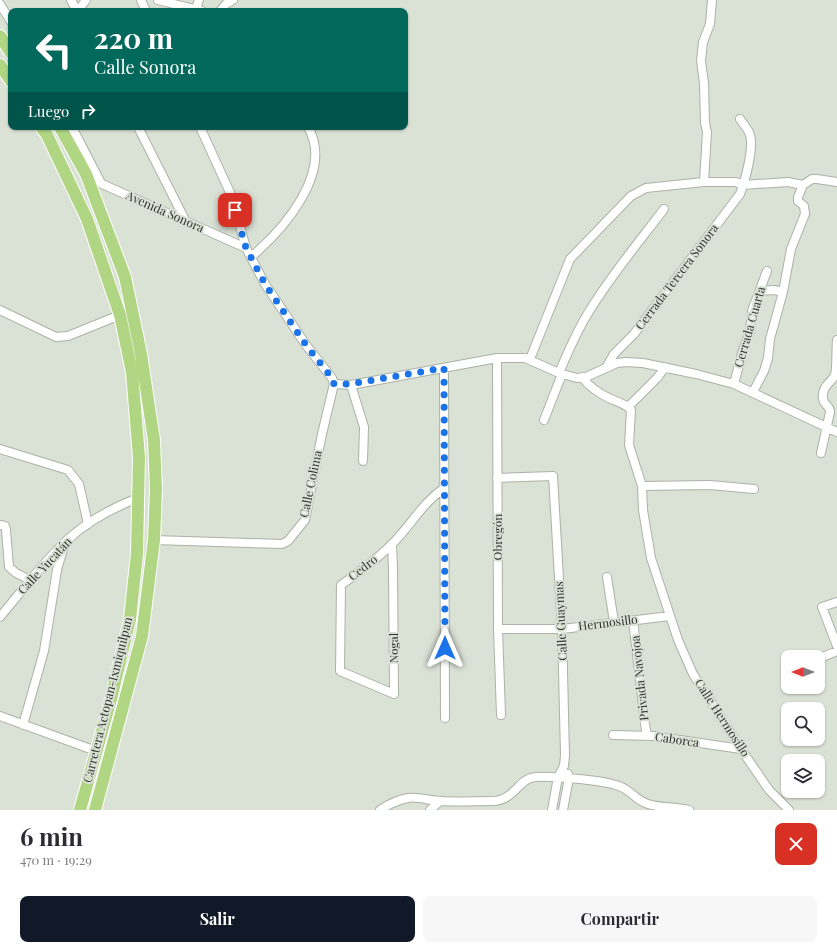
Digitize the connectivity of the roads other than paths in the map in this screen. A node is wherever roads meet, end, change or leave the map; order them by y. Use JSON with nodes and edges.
{"nodes":[{"id":1,"x":158,"y":0,"type":"edge"},
{"id":2,"x":233,"y":0,"type":"edge"},
{"id":3,"x":712,"y":0,"type":"edge"},
{"id":4,"x":0,"y":4,"type":"edge"},
{"id":5,"x":191,"y":8,"type":"edge"},
{"id":6,"x":223,"y":8,"type":"edge"},
{"id":7,"x":8,"y":17,"type":"edge"},
{"id":8,"x":0,"y":36,"type":"edge"},
{"id":9,"x":8,"y":48,"type":"edge"},
{"id":10,"x":0,"y":65,"type":"edge"},
{"id":11,"x":8,"y":77,"type":"edge"},
{"id":12,"x":740,"y":119,"type":"dead end"},
{"id":13,"x":43,"y":130,"type":"edge"},
{"id":14,"x":62,"y":130,"type":"edge"},
{"id":15,"x":74,"y":130,"type":"edge"},
{"id":16,"x":140,"y":130,"type":"edge"},
{"id":17,"x":201,"y":130,"type":"edge"},
{"id":18,"x":309,"y":130,"type":"edge"},
{"id":19,"x":86,"y":174,"type":"junction"},
{"id":20,"x":704,"y":182,"type":"junction"},
{"id":21,"x":837,"y":182,"type":"edge"},
{"id":22,"x":102,"y":184,"type":"junction"},
{"id":23,"x":743,"y":185,"type":"junction"},
{"id":24,"x":803,"y":185,"type":"junction"},
{"id":25,"x":664,"y":209,"type":"dead end"},
{"id":26,"x":185,"y":220,"type":"junction"},
{"id":27,"x":246,"y":248,"type":"junction"},
{"id":28,"x":251,"y":257,"type":"junction"},
{"id":29,"x":767,"y":270,"type":"dead end"},
{"id":30,"x":760,"y":291,"type":"junction"},
{"id":31,"x":783,"y":292,"type":"junction"},
{"id":32,"x":0,"y":310,"type":"edge"},
{"id":33,"x":120,"y":314,"type":"junction"},
{"id":34,"x":837,"y":340,"type":"edge"},
{"id":35,"x":497,"y":358,"type":"junction"},
{"id":36,"x":530,"y":359,"type":"junction"},
{"id":37,"x":607,"y":366,"type":"junction"},
{"id":38,"x":665,"y":367,"type":"junction"},
{"id":39,"x":444,"y":368,"type":"junction"},
{"id":40,"x":560,"y":374,"type":"junction"},
{"id":41,"x":582,"y":378,"type":"junction"},
{"id":42,"x":334,"y":384,"type":"junction"},
{"id":43,"x":350,"y":384,"type":"junction"},
{"id":44,"x":734,"y":384,"type":"junction"},
{"id":45,"x":753,"y":392,"type":"junction"},
{"id":46,"x":630,"y":408,"type":"junction"},
{"id":47,"x":544,"y":420,"type":"dead end"},
{"id":48,"x":826,"y":427,"type":"junction"},
{"id":49,"x":837,"y":432,"type":"edge"},
{"id":50,"x":0,"y":449,"type":"edge"},
{"id":51,"x":821,"y":453,"type":"dead end"},
{"id":52,"x":363,"y":461,"type":"dead end"},
{"id":53,"x":497,"y":478,"type":"junction"},
{"id":54,"x":642,"y":486,"type":"junction"},
{"id":55,"x":443,"y":489,"type":"junction"},
{"id":56,"x":754,"y":489,"type":"dead end"},
{"id":57,"x":138,"y":498,"type":"junction"},
{"id":58,"x":88,"y":524,"type":"junction"},
{"id":59,"x":0,"y":525,"type":"edge"},
{"id":60,"x":154,"y":540,"type":"junction"},
{"id":61,"x":65,"y":542,"type":"junction"},
{"id":62,"x":392,"y":545,"type":"junction"},
{"id":63,"x":607,"y":577,"type":"dead end"},
{"id":64,"x":30,"y":580,"type":"junction"},
{"id":65,"x":837,"y":602,"type":"edge"},
{"id":66,"x":670,"y":616,"type":"junction"},
{"id":67,"x":0,"y":617,"type":"edge"},
{"id":68,"x":633,"y":620,"type":"junction"},
{"id":69,"x":614,"y":622,"type":"junction"},
{"id":70,"x":498,"y":629,"type":"junction"},
{"id":71,"x":562,"y":629,"type":"junction"},
{"id":72,"x":837,"y":646,"type":"edge"},
{"id":73,"x":837,"y":651,"type":"edge"},
{"id":74,"x":825,"y":656,"type":"edge"},
{"id":75,"x":340,"y":671,"type":"joint"},
{"id":76,"x":501,"y":715,"type":"dead end"},
{"id":77,"x":0,"y":716,"type":"edge"},
{"id":78,"x":445,"y":718,"type":"dead end"},
{"id":79,"x":23,"y":725,"type":"junction"},
{"id":80,"x":613,"y":735,"type":"dead end"},
{"id":81,"x":647,"y":736,"type":"junction"},
{"id":82,"x":741,"y":749,"type":"junction"},
{"id":83,"x":96,"y":751,"type":"junction"},
{"id":84,"x":564,"y":766,"type":"junction"},
{"id":85,"x":558,"y":777,"type":"junction"},
{"id":86,"x":569,"y":778,"type":"junction"},
{"id":87,"x":440,"y":801,"type":"junction"},
{"id":88,"x":677,"y":809,"type":"edge"},
{"id":89,"x":80,"y":810,"type":"edge"},
{"id":90,"x":95,"y":810,"type":"edge"},
{"id":91,"x":380,"y":810,"type":"edge"},
{"id":92,"x":430,"y":810,"type":"edge"},
{"id":93,"x":552,"y":810,"type":"edge"},
{"id":94,"x":564,"y":810,"type":"edge"},
{"id":95,"x":690,"y":810,"type":"edge"},
{"id":96,"x":789,"y":810,"type":"edge"}],
"edges":[{"from":1,"to":5,"type":"street"},
{"from":2,"to":6,"type":"street"},
{"from":3,"to":20,"type":"street"},
{"from":4,"to":7,"type":"street"},
{"from":8,"to":9,"type":"main road"},
{"from":10,"to":11,"type":"main road"},
{"from":12,"to":23,"type":"street","name":"Cerrada Tercera Sonora"},
{"from":13,"to":33,"type":"main road","name":"Carretera Actopan-Ixmiquilpan"},
{"from":14,"to":19,"type":"main road"},
{"from":15,"to":22,"type":"street"},
{"from":16,"to":26,"type":"street"},
{"from":17,"to":27,"type":"street"},
{"from":18,"to":28,"type":"street"},
{"from":19,"to":22,"type":"street","name":"Avenida Sonora"},
{"from":19,"to":60,"type":"main road"},
{"from":20,"to":23,"type":"street"},
{"from":20,"to":36,"type":"street"},
{"from":21,"to":24,"type":"street"},
{"from":22,"to":26,"type":"street","name":"Avenida Sonora"},
{"from":23,"to":24,"type":"street"},
{"from":23,"to":37,"type":"street","name":"Cerrada Tercera Sonora"},
{"from":24,"to":31,"type":"street"},
{"from":25,"to":40,"type":"street"},
{"from":26,"to":27,"type":"street","name":"Avenida Sonora"},
{"from":27,"to":28,"type":"street"},
{"from":28,"to":42,"type":"street"},
{"from":29,"to":30,"type":"street","name":"Cerrada Cuarta"},
{"from":30,"to":31,"type":"street"},
{"from":30,"to":44,"type":"street","name":"Cerrada Cuarta"},
{"from":31,"to":45,"type":"street"},
{"from":32,"to":33,"type":"street"},
{"from":33,"to":57,"type":"main road","name":"Carretera Actopan-Ixmiquilpan"},
{"from":34,"to":48,"type":"street"},
{"from":35,"to":36,"type":"street"},
{"from":35,"to":39,"type":"street"},
{"from":35,"to":53,"type":"street","name":"Obregón"},
{"from":36,"to":40,"type":"street"},
{"from":37,"to":38,"type":"street"},
{"from":37,"to":41,"type":"street"},
{"from":38,"to":44,"type":"street"},
{"from":38,"to":46,"type":"street"},
{"from":39,"to":43,"type":"street"},
{"from":39,"to":55,"type":"street"},
{"from":40,"to":41,"type":"street"},
{"from":40,"to":47,"type":"street"},
{"from":41,"to":46,"type":"street"},
{"from":42,"to":43,"type":"street"},
{"from":42,"to":60,"type":"street","name":"Calle Colima"},
{"from":43,"to":52,"type":"street"},
{"from":44,"to":45,"type":"street"},
{"from":45,"to":48,"type":"street"},
{"from":46,"to":54,"type":"street","name":"Calle Hermosillo"},
{"from":48,"to":49,"type":"street"},
{"from":48,"to":51,"type":"street"},
{"from":50,"to":58,"type":"street"},
{"from":53,"to":70,"type":"street","name":"Obregón"},
{"from":53,"to":71,"type":"street","name":"Calle Guaymas"},
{"from":54,"to":56,"type":"street"},
{"from":54,"to":66,"type":"street","name":"Calle Hermosillo"},
{"from":55,"to":62,"type":"street","name":"Cedro"},
{"from":55,"to":78,"type":"street"},
{"from":57,"to":58,"type":"street","name":"Calle Yucatán"},
{"from":57,"to":83,"type":"main road","name":"Carretera Actopan-Ixmiquilpan"},
{"from":58,"to":61,"type":"street","name":"Calle Yucatán"},
{"from":59,"to":64,"type":"street"},
{"from":60,"to":90,"type":"main road"},
{"from":61,"to":64,"type":"street","name":"Calle Yucatán"},
{"from":61,"to":79,"type":"street"},
{"from":62,"to":75,"type":"street","name":"Cedro"},
{"from":62,"to":75,"type":"street","name":"Nogal"},
{"from":63,"to":69,"type":"street"},
{"from":64,"to":67,"type":"street","name":"Calle Yucatán"},
{"from":65,"to":72,"type":"street"},
{"from":66,"to":68,"type":"street","name":"Hermosillo"},
{"from":66,"to":82,"type":"street","name":"Calle Hermosillo"},
{"from":68,"to":69,"type":"street","name":"Hermosillo"},
{"from":68,"to":81,"type":"street","name":"Privada Navojoa"},
{"from":69,"to":71,"type":"street","name":"Hermosillo"},
{"from":70,"to":71,"type":"street","name":"Hermosillo"},
{"from":70,"to":76,"type":"street","name":"Obregón"},
{"from":71,"to":84,"type":"street","name":"Calle Guaymas"},
{"from":73,"to":74,"type":"street"},
{"from":77,"to":79,"type":"street"},
{"from":79,"to":83,"type":"street"},
{"from":80,"to":81,"type":"street","name":"Caborca"},
{"from":81,"to":82,"type":"street","name":"Caborca"},
{"from":82,"to":96,"type":"street","name":"Calle Hermosillo"},
{"from":83,"to":89,"type":"main road","name":"Carretera Actopan-Ixmiquilpan"},
{"from":84,"to":85,"type":"street","name":"Calle Guaymas"},
{"from":84,"to":86,"type":"street","name":"Calle Guaymas"},
{"from":85,"to":86,"type":"street"},
{"from":85,"to":87,"type":"street"},
{"from":85,"to":93,"type":"street","name":"Calle Guaymas"},
{"from":86,"to":88,"type":"street"},
{"from":86,"to":94,"type":"street"},
{"from":87,"to":91,"type":"street"},
{"from":87,"to":92,"type":"street"},
{"from":88,"to":95,"type":"street"}]}
